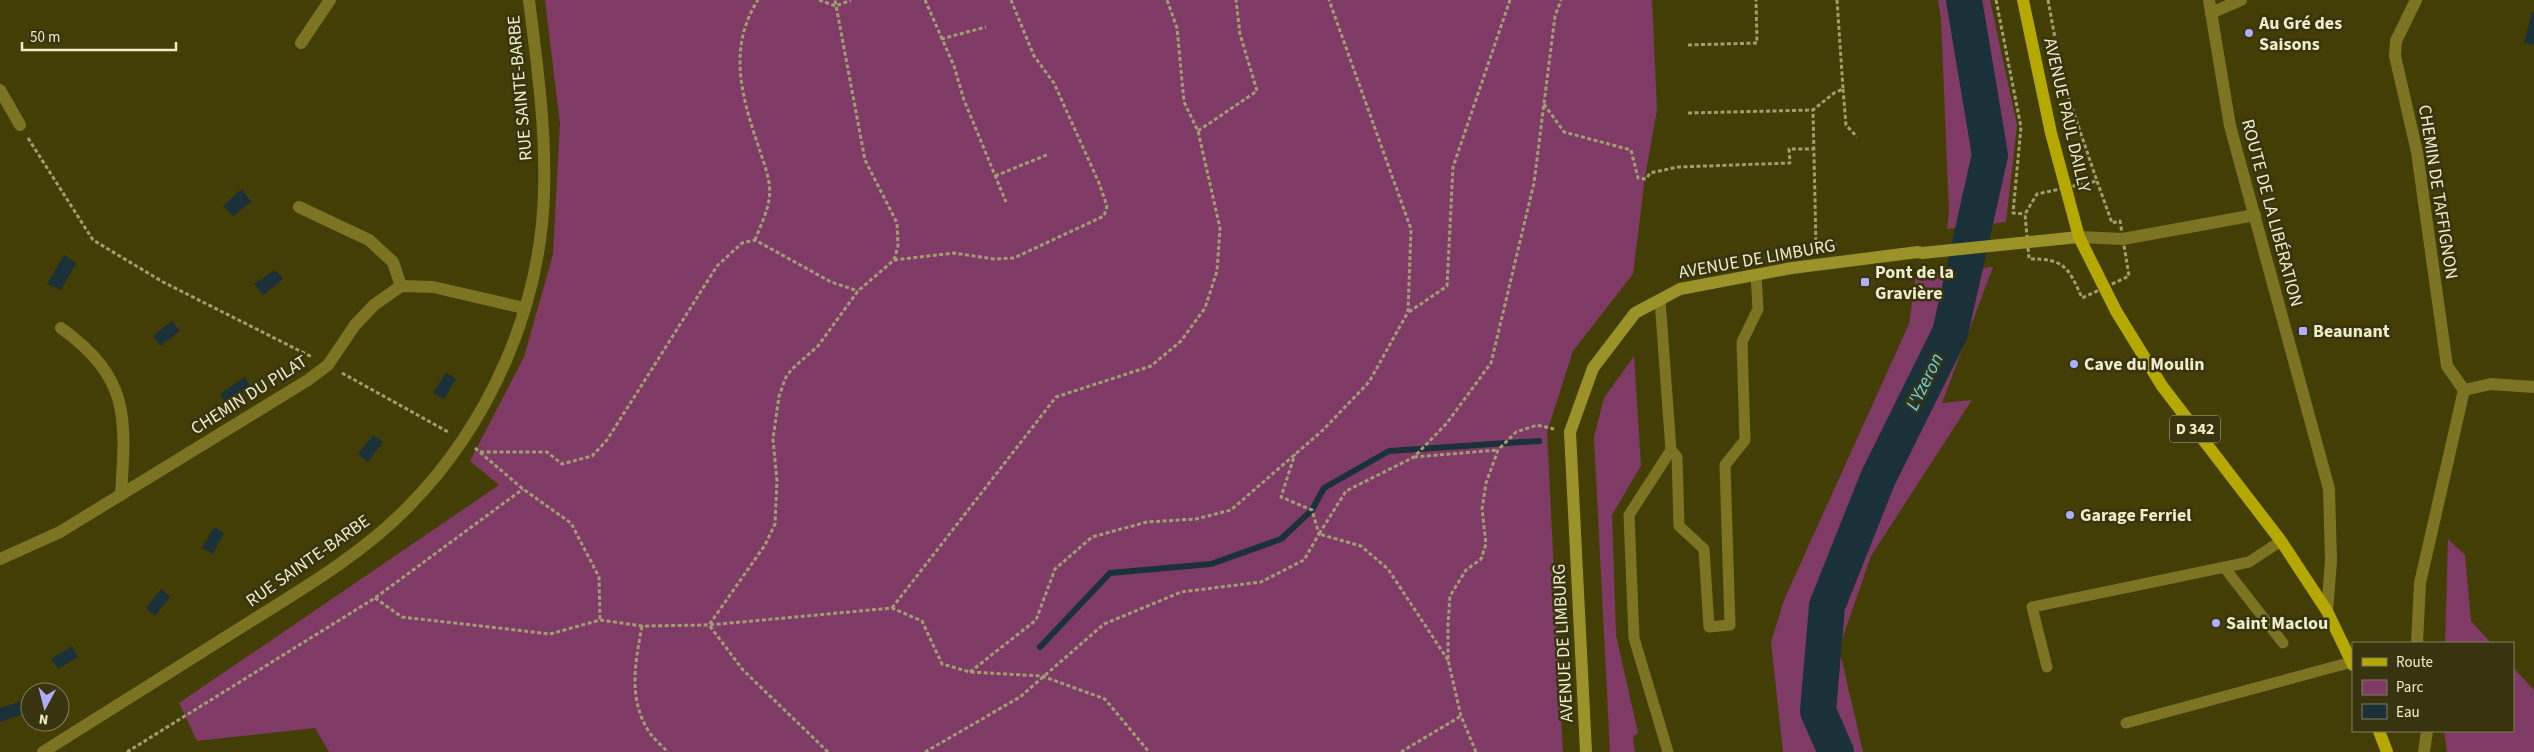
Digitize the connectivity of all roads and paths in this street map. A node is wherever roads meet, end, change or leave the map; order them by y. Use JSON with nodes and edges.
{"nodes":[{"id":1,"x":330,"y":0,"type":"edge"},
{"id":2,"x":529,"y":0,"type":"edge"},
{"id":3,"x":758,"y":0,"type":"edge"},
{"id":4,"x":819,"y":0,"type":"edge"},
{"id":5,"x":835,"y":0,"type":"edge"},
{"id":6,"x":850,"y":0,"type":"edge"},
{"id":7,"x":925,"y":0,"type":"edge"},
{"id":8,"x":1011,"y":0,"type":"edge"},
{"id":9,"x":1167,"y":0,"type":"edge"},
{"id":10,"x":1236,"y":0,"type":"edge"},
{"id":11,"x":1330,"y":0,"type":"edge"},
{"id":12,"x":1510,"y":0,"type":"edge"},
{"id":13,"x":1561,"y":0,"type":"edge"},
{"id":14,"x":1756,"y":0,"type":"edge"},
{"id":15,"x":1837,"y":0,"type":"edge"},
{"id":16,"x":1996,"y":0,"type":"edge"},
{"id":17,"x":2023,"y":0,"type":"edge"},
{"id":18,"x":2048,"y":0,"type":"edge"},
{"id":19,"x":2209,"y":0,"type":"edge"},
{"id":20,"x":2241,"y":0,"type":"edge"},
{"id":21,"x":2416,"y":0,"type":"edge"},
{"id":22,"x":836,"y":6,"type":"junction"},
{"id":23,"x":2211,"y":13,"type":"junction"},
{"id":24,"x":986,"y":27,"type":"dead end"},
{"id":25,"x":941,"y":39,"type":"junction"},
{"id":26,"x":301,"y":43,"type":"dead end"},
{"id":27,"x":1688,"y":45,"type":"dead end"},
{"id":28,"x":0,"y":90,"type":"edge"},
{"id":29,"x":1843,"y":90,"type":"junction"},
{"id":30,"x":1544,"y":104,"type":"junction"},
{"id":31,"x":1813,"y":110,"type":"junction"},
{"id":32,"x":1688,"y":113,"type":"dead end"},
{"id":33,"x":20,"y":125,"type":"joint"},
{"id":34,"x":1198,"y":131,"type":"junction"},
{"id":35,"x":1857,"y":137,"type":"dead end"},
{"id":36,"x":1814,"y":149,"type":"junction"},
{"id":37,"x":1049,"y":154,"type":"dead end"},
{"id":38,"x":995,"y":176,"type":"junction"},
{"id":39,"x":2097,"y":181,"type":"dead end"},
{"id":40,"x":1006,"y":202,"type":"dead end"},
{"id":41,"x":299,"y":207,"type":"dead end"},
{"id":42,"x":2024,"y":214,"type":"dead end"},
{"id":43,"x":2255,"y":215,"type":"junction"},
{"id":44,"x":2078,"y":237,"type":"junction"},
{"id":45,"x":755,"y":240,"type":"junction"},
{"id":46,"x":894,"y":260,"type":"junction"},
{"id":47,"x":1838,"y":262,"type":"junction"},
{"id":48,"x":1756,"y":275,"type":"junction"},
{"id":49,"x":401,"y":286,"type":"junction"},
{"id":50,"x":858,"y":291,"type":"junction"},
{"id":51,"x":1660,"y":300,"type":"junction"},
{"id":52,"x":524,"y":308,"type":"junction"},
{"id":53,"x":1408,"y":312,"type":"junction"},
{"id":54,"x":61,"y":328,"type":"dead end"},
{"id":55,"x":328,"y":365,"type":"junction"},
{"id":56,"x":2534,"y":387,"type":"edge"},
{"id":57,"x":2464,"y":390,"type":"junction"},
{"id":58,"x":1570,"y":432,"type":"junction"},
{"id":59,"x":462,"y":439,"type":"junction"},
{"id":60,"x":1498,"y":450,"type":"junction"},
{"id":61,"x":1671,"y":450,"type":"junction"},
{"id":62,"x":480,"y":452,"type":"junction"},
{"id":63,"x":1295,"y":454,"type":"junction"},
{"id":64,"x":1414,"y":457,"type":"junction"},
{"id":65,"x":523,"y":489,"type":"junction"},
{"id":66,"x":122,"y":495,"type":"junction"},
{"id":67,"x":1319,"y":534,"type":"junction"},
{"id":68,"x":2280,"y":541,"type":"junction"},
{"id":69,"x":0,"y":559,"type":"edge"},
{"id":70,"x":2224,"y":567,"type":"junction"},
{"id":71,"x":375,"y":598,"type":"junction"},
{"id":72,"x":892,"y":608,"type":"junction"},
{"id":73,"x":2327,"y":611,"type":"junction"},
{"id":74,"x":600,"y":620,"type":"junction"},
{"id":75,"x":709,"y":625,"type":"junction"},
{"id":76,"x":642,"y":626,"type":"junction"},
{"id":77,"x":2417,"y":642,"type":"edge"},
{"id":78,"x":2283,"y":643,"type":"dead end"},
{"id":79,"x":1448,"y":660,"type":"junction"},
{"id":80,"x":2352,"y":664,"type":"edge"},
{"id":81,"x":2047,"y":667,"type":"dead end"},
{"id":82,"x":970,"y":672,"type":"junction"},
{"id":83,"x":1042,"y":676,"type":"junction"},
{"id":84,"x":1461,"y":716,"type":"junction"},
{"id":85,"x":2126,"y":723,"type":"dead end"},
{"id":86,"x":2379,"y":732,"type":"edge"},
{"id":87,"x":2427,"y":732,"type":"edge"},
{"id":88,"x":43,"y":752,"type":"edge"},
{"id":89,"x":128,"y":752,"type":"edge"},
{"id":90,"x":668,"y":752,"type":"edge"},
{"id":91,"x":828,"y":752,"type":"edge"},
{"id":92,"x":925,"y":752,"type":"edge"},
{"id":93,"x":1149,"y":752,"type":"edge"},
{"id":94,"x":1401,"y":752,"type":"edge"},
{"id":95,"x":1476,"y":752,"type":"edge"},
{"id":96,"x":1586,"y":752,"type":"edge"},
{"id":97,"x":1668,"y":752,"type":"edge"},
{"id":98,"x":2387,"y":752,"type":"edge"},
{"id":99,"x":2424,"y":752,"type":"edge"}],
"edges":[{"from":1,"to":26,"type":"street"},
{"from":2,"to":52,"type":"street","name":"RUE SAINTE-BARBE"},
{"from":3,"to":45,"type":"path"},
{"from":4,"to":22,"type":"path"},
{"from":5,"to":22,"type":"path"},
{"from":6,"to":22,"type":"path"},
{"from":7,"to":25,"type":"path"},
{"from":8,"to":46,"type":"path"},
{"from":9,"to":34,"type":"path"},
{"from":10,"to":34,"type":"path"},
{"from":11,"to":53,"type":"path"},
{"from":12,"to":53,"type":"path"},
{"from":13,"to":30,"type":"path"},
{"from":14,"to":27,"type":"path"},
{"from":15,"to":29,"type":"path"},
{"from":16,"to":42,"type":"path"},
{"from":17,"to":44,"type":"main road","name":"AVENUE PAUL DAILLY","number":"D 342"},
{"from":18,"to":39,"type":"path"},
{"from":19,"to":23,"type":"street","name":"ROUTE DE LA LIBÉRATION"},
{"from":20,"to":23,"type":"street"},
{"from":21,"to":57,"type":"street","name":"CHEMIN DE TAFFIGNON"},
{"from":22,"to":46,"type":"path"},
{"from":23,"to":43,"type":"street","name":"ROUTE DE LA LIBÉRATION"},
{"from":24,"to":25,"type":"path"},
{"from":25,"to":38,"type":"path"},
{"from":28,"to":33,"type":"street"},
{"from":29,"to":31,"type":"path"},
{"from":29,"to":35,"type":"path"},
{"from":30,"to":36,"type":"path"},
{"from":30,"to":64,"type":"path"},
{"from":31,"to":32,"type":"path"},
{"from":31,"to":36,"type":"path"},
{"from":33,"to":55,"type":"path"},
{"from":34,"to":72,"type":"path"},
{"from":36,"to":47,"type":"path"},
{"from":37,"to":38,"type":"path"},
{"from":38,"to":40,"type":"path"},
{"from":41,"to":49,"type":"street"},
{"from":43,"to":44,"type":"street","name":"AVENUE DE LIMBURG"},
{"from":43,"to":73,"type":"street","name":"ROUTE DE LA LIBÉRATION"},
{"from":44,"to":47,"type":"street","name":"AVENUE DE LIMBURG"},
{"from":44,"to":68,"type":"main road","number":"D 342"},
{"from":45,"to":50,"type":"path"},
{"from":45,"to":62,"type":"path"},
{"from":46,"to":50,"type":"path"},
{"from":47,"to":48,"type":"street","name":"AVENUE DE LIMBURG"},
{"from":48,"to":51,"type":"street","name":"AVENUE DE LIMBURG"},
{"from":48,"to":61,"type":"lane"},
{"from":49,"to":52,"type":"street"},
{"from":49,"to":55,"type":"street","name":"CHEMIN DU PILAT"},
{"from":50,"to":75,"type":"path"},
{"from":51,"to":58,"type":"street","name":"AVENUE DE LIMBURG"},
{"from":51,"to":61,"type":"lane"},
{"from":52,"to":59,"type":"street","name":"RUE SAINTE-BARBE"},
{"from":53,"to":63,"type":"path"},
{"from":54,"to":66,"type":"street"},
{"from":55,"to":59,"type":"path"},
{"from":55,"to":66,"type":"street","name":"CHEMIN DU PILAT"},
{"from":56,"to":57,"type":"street"},
{"from":57,"to":77,"type":"street"},
{"from":58,"to":60,"type":"path"},
{"from":58,"to":96,"type":"street","name":"AVENUE DE LIMBURG"},
{"from":59,"to":62,"type":"path"},
{"from":59,"to":88,"type":"street","name":"RUE SAINTE-BARBE"},
{"from":60,"to":64,"type":"path"},
{"from":60,"to":79,"type":"path"},
{"from":61,"to":97,"type":"lane"},
{"from":62,"to":65,"type":"path"},
{"from":63,"to":67,"type":"path"},
{"from":63,"to":82,"type":"path"},
{"from":64,"to":67,"type":"path"},
{"from":65,"to":71,"type":"path"},
{"from":65,"to":74,"type":"path"},
{"from":66,"to":69,"type":"street","name":"CHEMIN DU PILAT"},
{"from":67,"to":79,"type":"path"},
{"from":67,"to":83,"type":"path"},
{"from":68,"to":70,"type":"lane"},
{"from":68,"to":73,"type":"main road","number":"D 342"},
{"from":70,"to":78,"type":"lane"},
{"from":70,"to":81,"type":"lane"},
{"from":71,"to":74,"type":"path"},
{"from":71,"to":89,"type":"path"},
{"from":72,"to":75,"type":"path"},
{"from":72,"to":82,"type":"path"},
{"from":73,"to":80,"type":"main road","number":"D 342"},
{"from":74,"to":76,"type":"path"},
{"from":75,"to":76,"type":"path"},
{"from":75,"to":91,"type":"path"},
{"from":76,"to":90,"type":"path"},
{"from":79,"to":84,"type":"path"},
{"from":80,"to":85,"type":"lane"},
{"from":82,"to":83,"type":"path"},
{"from":83,"to":92,"type":"path"},
{"from":83,"to":93,"type":"path"},
{"from":84,"to":94,"type":"path"},
{"from":84,"to":95,"type":"path"},
{"from":86,"to":98,"type":"main road"},
{"from":87,"to":99,"type":"street"}]}
